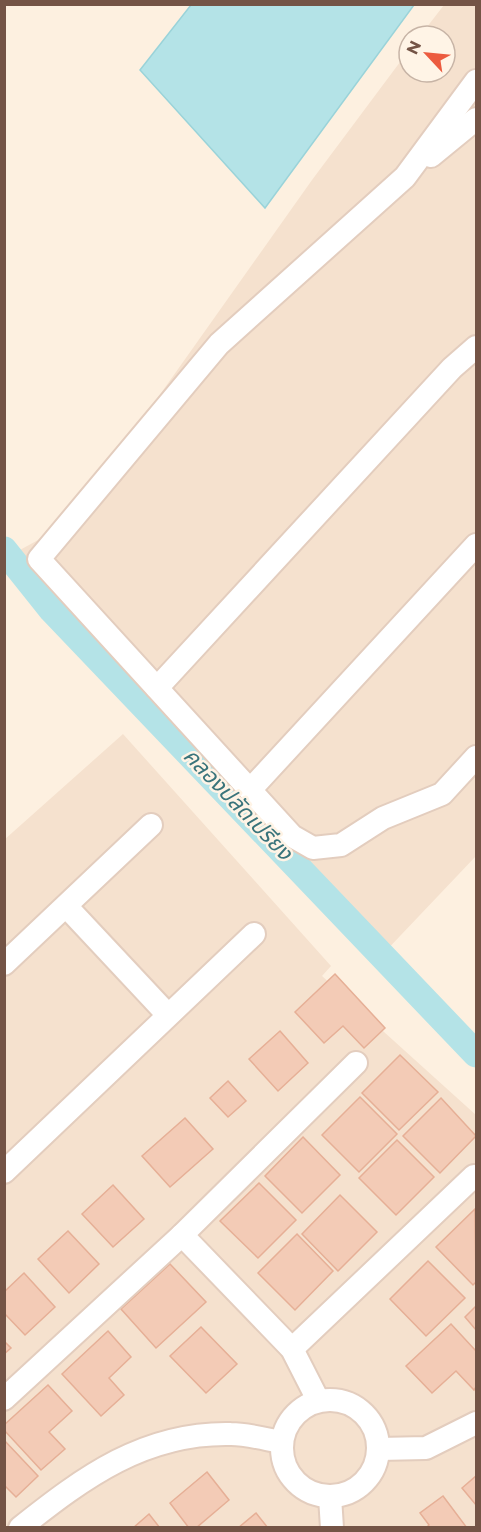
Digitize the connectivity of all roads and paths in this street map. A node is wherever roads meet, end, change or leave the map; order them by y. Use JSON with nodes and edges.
{"nodes":[{"id":1,"x":477,"y":81,"type":"edge"},
{"id":2,"x":477,"y":119,"type":"edge"},
{"id":3,"x":405,"y":177,"type":"junction"},
{"id":4,"x":477,"y":347,"type":"edge"},
{"id":5,"x":477,"y":545,"type":"edge"},
{"id":6,"x":157,"y":688,"type":"junction"},
{"id":7,"x":477,"y":757,"type":"edge"},
{"id":8,"x":250,"y":790,"type":"junction"},
{"id":9,"x":151,"y":825,"type":"dead end"},
{"id":10,"x":66,"y":906,"type":"junction"},
{"id":11,"x":254,"y":934,"type":"dead end"},
{"id":12,"x":4,"y":964,"type":"edge"},
{"id":13,"x":168,"y":1014,"type":"junction"},
{"id":14,"x":356,"y":1063,"type":"dead end"},
{"id":15,"x":4,"y":1172,"type":"edge"},
{"id":16,"x":474,"y":1176,"type":"dead end"},
{"id":17,"x":182,"y":1235,"type":"junction"},
{"id":18,"x":292,"y":1349,"type":"junction"},
{"id":19,"x":4,"y":1400,"type":"edge"},
{"id":20,"x":318,"y":1400,"type":"junction"},
{"id":21,"x":477,"y":1423,"type":"edge"},
{"id":22,"x":281,"y":1442,"type":"junction"},
{"id":23,"x":379,"y":1449,"type":"junction"},
{"id":24,"x":330,"y":1497,"type":"junction"},
{"id":25,"x":20,"y":1527,"type":"edge"},
{"id":26,"x":332,"y":1527,"type":"edge"}],
"edges":[{"from":1,"to":3,"type":"street"},
{"from":2,"to":3,"type":"street"},
{"from":3,"to":6,"type":"street"},
{"from":4,"to":6,"type":"street"},
{"from":5,"to":8,"type":"street"},
{"from":6,"to":8,"type":"street"},
{"from":7,"to":8,"type":"street"},
{"from":9,"to":10,"type":"street"},
{"from":10,"to":12,"type":"street"},
{"from":10,"to":13,"type":"street"},
{"from":11,"to":13,"type":"street"},
{"from":13,"to":15,"type":"street"},
{"from":14,"to":17,"type":"street"},
{"from":16,"to":18,"type":"street"},
{"from":17,"to":18,"type":"street"},
{"from":17,"to":19,"type":"street"},
{"from":18,"to":20,"type":"street"},
{"from":20,"to":22,"type":"street"},
{"from":20,"to":23,"type":"street"},
{"from":21,"to":23,"type":"street"},
{"from":22,"to":24,"type":"street"},
{"from":22,"to":25,"type":"street"},
{"from":23,"to":24,"type":"street"},
{"from":24,"to":26,"type":"street"}]}
